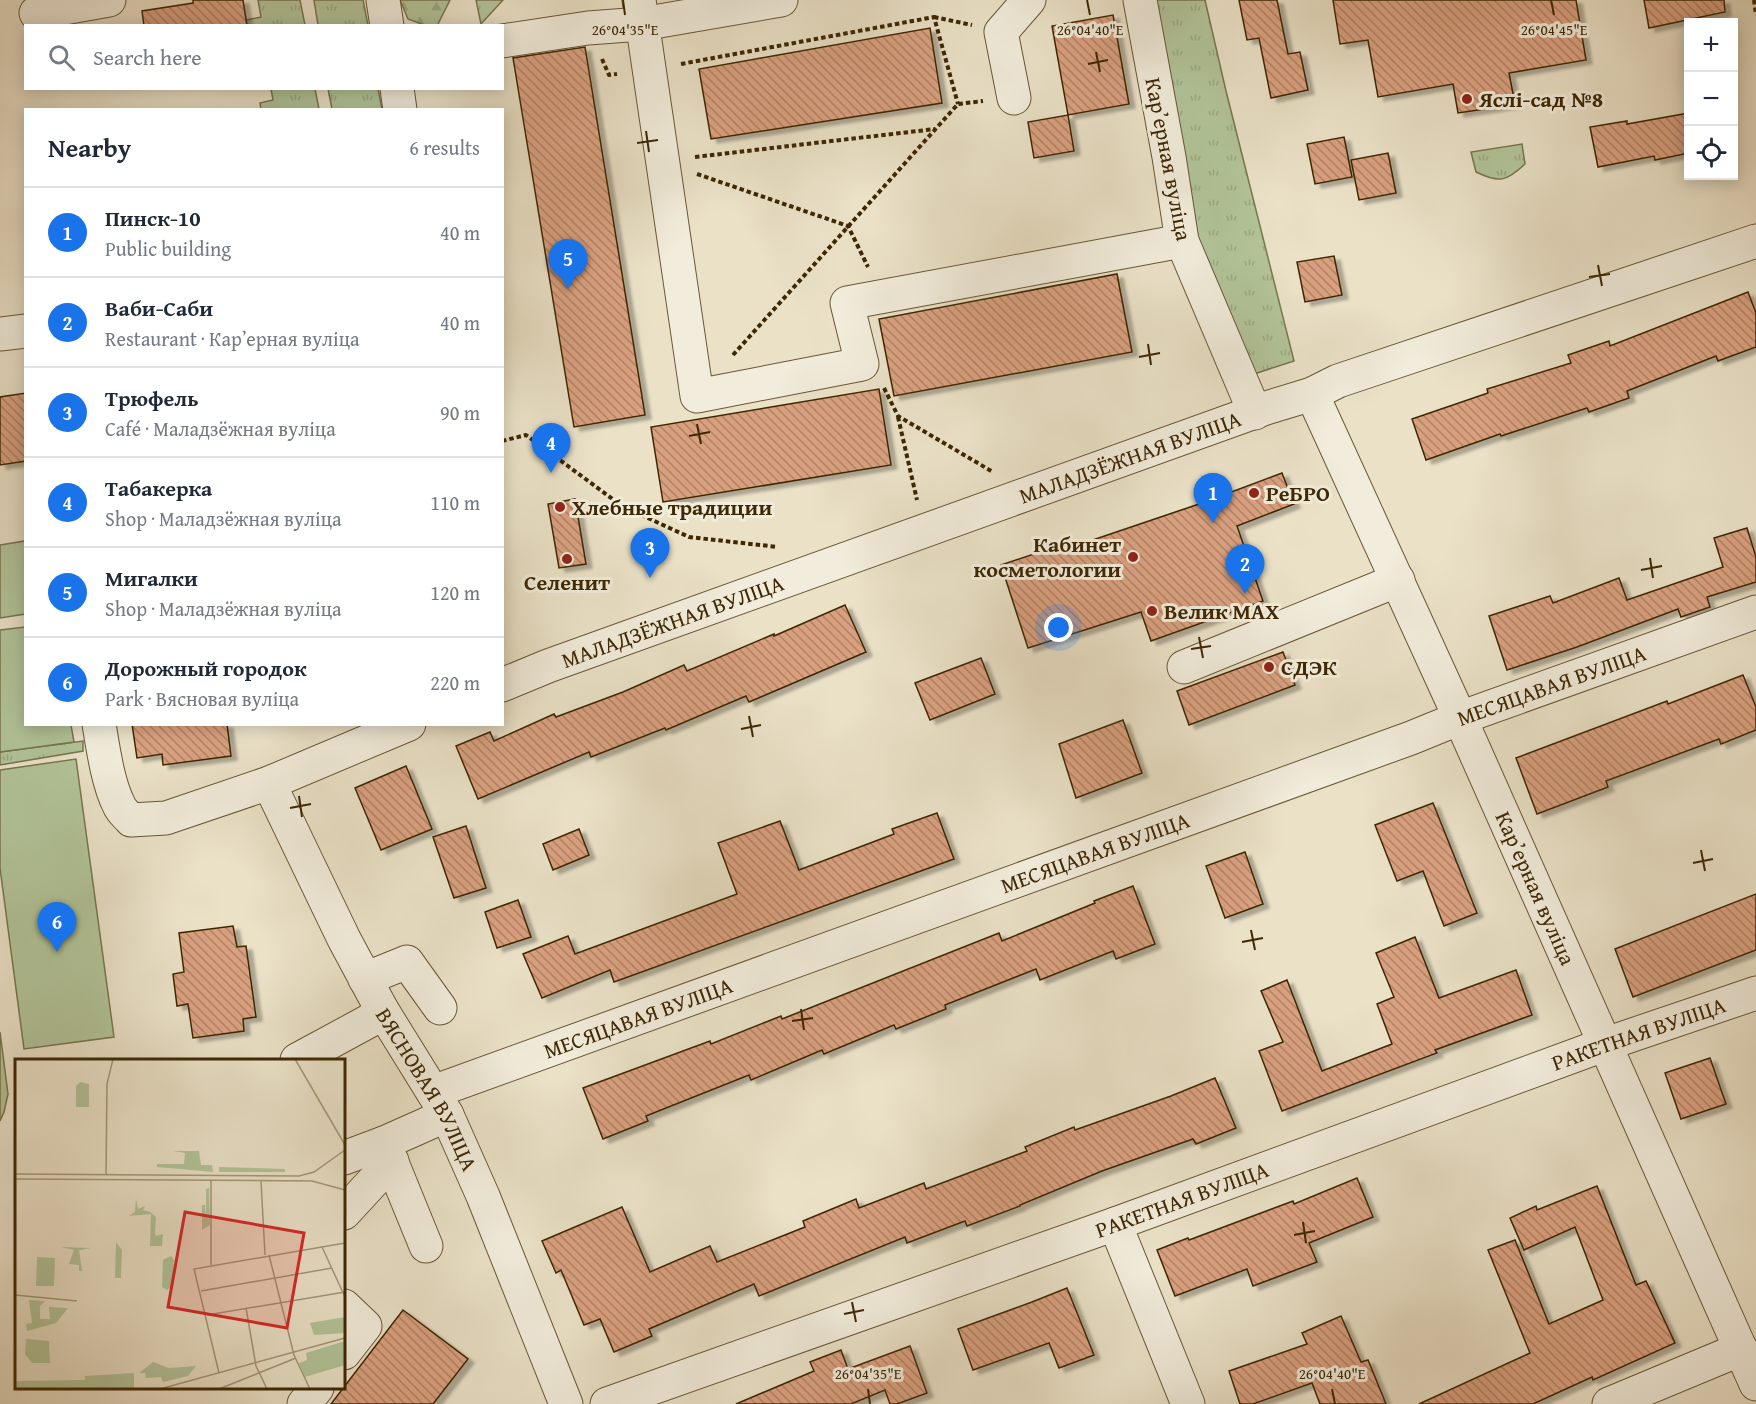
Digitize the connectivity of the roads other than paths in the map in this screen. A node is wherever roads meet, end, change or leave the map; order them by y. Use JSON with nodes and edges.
{"nodes":[{"id":1,"x":109,"y":0,"type":"edge"},
{"id":2,"x":383,"y":0,"type":"edge"},
{"id":3,"x":781,"y":0,"type":"edge"},
{"id":4,"x":1029,"y":0,"type":"edge"},
{"id":5,"x":1140,"y":0,"type":"edge"},
{"id":6,"x":640,"y":12,"type":"edge"},
{"id":7,"x":36,"y":13,"type":"dead end"},
{"id":8,"x":387,"y":24,"type":"edge"},
{"id":9,"x":504,"y":41,"type":"edge"},
{"id":10,"x":397,"y":90,"type":"edge"},
{"id":11,"x":1014,"y":98,"type":"road end"},
{"id":12,"x":400,"y":108,"type":"edge"},
{"id":13,"x":1182,"y":241,"type":"junction"},
{"id":14,"x":1756,"y":242,"type":"edge"},
{"id":15,"x":24,"y":330,"type":"edge"},
{"id":16,"x":0,"y":334,"type":"edge"},
{"id":17,"x":1312,"y":394,"type":"junction"},
{"id":18,"x":1255,"y":413,"type":"junction"},
{"id":19,"x":1398,"y":580,"type":"junction"},
{"id":20,"x":1756,"y":612,"type":"edge"},
{"id":21,"x":1184,"y":667,"type":"dead end"},
{"id":22,"x":504,"y":681,"type":"edge"},
{"id":23,"x":1460,"y":718,"type":"junction"},
{"id":24,"x":99,"y":726,"type":"edge"},
{"id":25,"x":404,"y":726,"type":"edge"},
{"id":26,"x":269,"y":783,"type":"junction"},
{"id":27,"x":365,"y":979,"type":"junction"},
{"id":28,"x":1756,"y":993,"type":"edge"},
{"id":29,"x":440,"y":1008,"type":"dead end"},
{"id":30,"x":382,"y":1010,"type":"junction"},
{"id":31,"x":1606,"y":1044,"type":"junction"},
{"id":32,"x":299,"y":1059,"type":"edge"},
{"id":33,"x":440,"y":1104,"type":"junction"},
{"id":34,"x":388,"y":1152,"type":"junction"},
{"id":35,"x":345,"y":1158,"type":"edge"},
{"id":36,"x":345,"y":1212,"type":"edge"},
{"id":37,"x":1115,"y":1224,"type":"junction"},
{"id":38,"x":426,"y":1246,"type":"dead end"},
{"id":39,"x":345,"y":1307,"type":"edge"},
{"id":40,"x":1740,"y":1349,"type":"junction"},
{"id":41,"x":345,"y":1352,"type":"edge"},
{"id":42,"x":1755,"y":1381,"type":"edge"},
{"id":43,"x":316,"y":1389,"type":"edge"},
{"id":44,"x":304,"y":1404,"type":"edge"},
{"id":45,"x":566,"y":1404,"type":"edge"},
{"id":46,"x":607,"y":1404,"type":"edge"},
{"id":47,"x":1188,"y":1404,"type":"edge"},
{"id":48,"x":1609,"y":1404,"type":"edge"}],
"edges":[{"from":1,"to":7,"type":"street"},
{"from":2,"to":8,"type":"street"},
{"from":3,"to":6,"type":"street"},
{"from":4,"to":11,"type":"street"},
{"from":5,"to":13,"type":"street","name":"Карʼерная вуліца"},
{"from":6,"to":9,"type":"street"},
{"from":6,"to":13,"type":"street"},
{"from":10,"to":12,"type":"street"},
{"from":13,"to":18,"type":"street","name":"Карʼерная вуліца"},
{"from":14,"to":17,"type":"street","name":"МАЛАДЗЁЖНАЯ ВУЛІЦА"},
{"from":15,"to":16,"type":"street"},
{"from":17,"to":18,"type":"street","name":"МАЛАДЗЁЖНАЯ ВУЛІЦА"},
{"from":17,"to":19,"type":"street","name":"Карʼерная вуліца"},
{"from":18,"to":22,"type":"street","name":"МАЛАДЗЁЖНАЯ ВУЛІЦА"},
{"from":19,"to":21,"type":"street"},
{"from":19,"to":23,"type":"street","name":"Карʼерная вуліца"},
{"from":20,"to":23,"type":"street","name":"МЕСЯЦАВАЯ ВУЛІЦА"},
{"from":23,"to":31,"type":"street","name":"Карʼерная вуліца"},
{"from":23,"to":33,"type":"street","name":"МЕСЯЦАВАЯ ВУЛІЦА"},
{"from":24,"to":26,"type":"street"},
{"from":25,"to":26,"type":"street"},
{"from":26,"to":27,"type":"street","name":"ВЯСНОВАЯ ВУЛІЦА"},
{"from":27,"to":29,"type":"street"},
{"from":27,"to":30,"type":"street","name":"ВЯСНОВАЯ ВУЛІЦА"},
{"from":28,"to":31,"type":"street","name":"РАКЕТНАЯ ВУЛІЦА"},
{"from":30,"to":32,"type":"street"},
{"from":30,"to":33,"type":"street","name":"ВЯСНОВАЯ ВУЛІЦА"},
{"from":31,"to":37,"type":"street","name":"РАКЕТНАЯ ВУЛІЦА"},
{"from":31,"to":40,"type":"street","name":"Карʼерная вуліца"},
{"from":33,"to":34,"type":"street","name":"МЕСЯЦАВАЯ ВУЛІЦА"},
{"from":33,"to":45,"type":"street","name":"ВЯСНОВАЯ ВУЛІЦА"},
{"from":34,"to":35,"type":"street","name":"МЕСЯЦАВАЯ ВУЛІЦА"},
{"from":34,"to":36,"type":"street"},
{"from":34,"to":38,"type":"street"},
{"from":37,"to":46,"type":"street","name":"РАКЕТНАЯ ВУЛІЦА"},
{"from":37,"to":47,"type":"street"},
{"from":39,"to":41,"type":"street"},
{"from":40,"to":42,"type":"street","name":"Карʼерная вуліца"},
{"from":40,"to":48,"type":"street"},
{"from":43,"to":44,"type":"street"}]}
